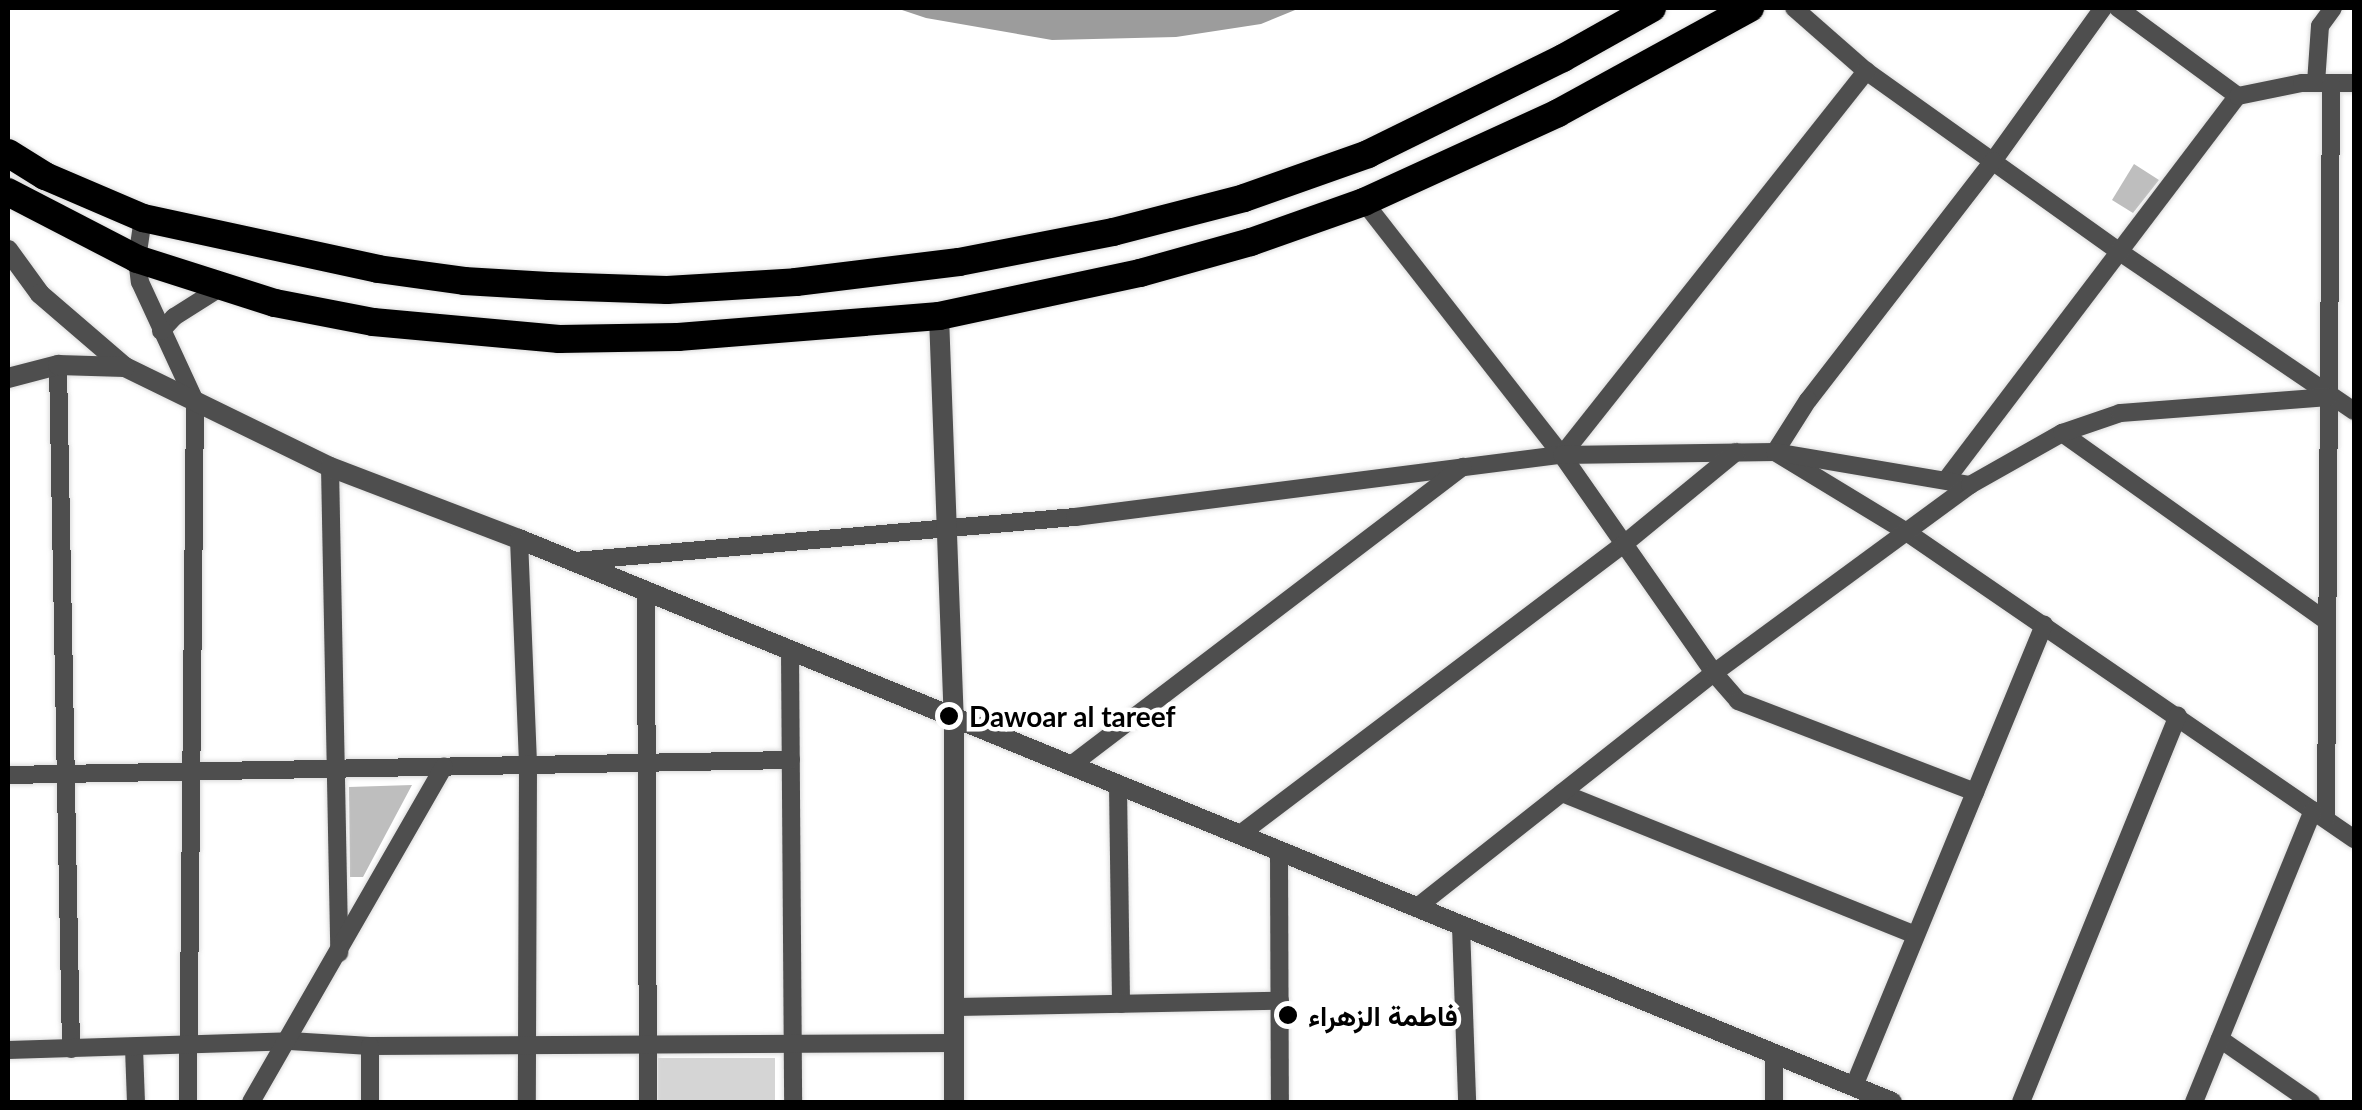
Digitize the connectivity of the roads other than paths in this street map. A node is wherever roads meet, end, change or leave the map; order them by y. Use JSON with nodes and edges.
{"nodes":[{"id":1,"x":1652,"y":8,"type":"edge"},
{"id":2,"x":1750,"y":8,"type":"edge"},
{"id":3,"x":1794,"y":8,"type":"edge"},
{"id":4,"x":2104,"y":8,"type":"edge"},
{"id":5,"x":2118,"y":8,"type":"edge"},
{"id":6,"x":2332,"y":8,"type":"edge"},
{"id":7,"x":1866,"y":71,"type":"junction"},
{"id":8,"x":2323,"y":83,"type":"junction"},
{"id":9,"x":2354,"y":83,"type":"edge"},
{"id":10,"x":2238,"y":96,"type":"junction"},
{"id":11,"x":8,"y":153,"type":"edge"},
{"id":12,"x":1993,"y":161,"type":"junction"},
{"id":13,"x":8,"y":192,"type":"edge"},
{"id":14,"x":1364,"y":202,"type":"junction"},
{"id":15,"x":143,"y":218,"type":"junction"},
{"id":16,"x":8,"y":250,"type":"edge"},
{"id":17,"x":2120,"y":252,"type":"junction"},
{"id":18,"x":137,"y":259,"type":"junction"},
{"id":19,"x":223,"y":286,"type":"junction"},
{"id":20,"x":938,"y":316,"type":"junction"},
{"id":21,"x":161,"y":331,"type":"junction"},
{"id":22,"x":58,"y":365,"type":"junction"},
{"id":23,"x":125,"y":367,"type":"junction"},
{"id":24,"x":8,"y":378,"type":"edge"},
{"id":25,"x":2328,"y":397,"type":"junction"},
{"id":26,"x":195,"y":401,"type":"junction"},
{"id":27,"x":2354,"y":411,"type":"edge"},
{"id":28,"x":2062,"y":433,"type":"junction"},
{"id":29,"x":1736,"y":452,"type":"junction"},
{"id":30,"x":1775,"y":452,"type":"junction"},
{"id":31,"x":1562,"y":455,"type":"junction"},
{"id":32,"x":1465,"y":465,"type":"junction"},
{"id":33,"x":330,"y":466,"type":"junction"},
{"id":34,"x":1946,"y":480,"type":"junction"},
{"id":35,"x":1970,"y":484,"type":"junction"},
{"id":36,"x":947,"y":530,"type":"junction"},
{"id":37,"x":1908,"y":533,"type":"junction"},
{"id":38,"x":519,"y":540,"type":"junction"},
{"id":39,"x":1624,"y":544,"type":"junction"},
{"id":40,"x":571,"y":561,"type":"junction"},
{"id":41,"x":646,"y":591,"type":"junction"},
{"id":42,"x":2327,"y":621,"type":"junction"},
{"id":43,"x":2044,"y":625,"type":"junction"},
{"id":44,"x":790,"y":651,"type":"junction"},
{"id":45,"x":1714,"y":673,"type":"junction"},
{"id":46,"x":2178,"y":716,"type":"junction"},
{"id":47,"x":954,"y":719,"type":"junction"},
{"id":48,"x":791,"y":760,"type":"junction"},
{"id":49,"x":646,"y":762,"type":"junction"},
{"id":50,"x":528,"y":764,"type":"junction"},
{"id":51,"x":444,"y":766,"type":"junction"},
{"id":52,"x":1070,"y":766,"type":"junction"},
{"id":53,"x":336,"y":768,"type":"junction"},
{"id":54,"x":191,"y":771,"type":"junction"},
{"id":55,"x":69,"y":774,"type":"junction"},
{"id":56,"x":8,"y":775,"type":"edge"},
{"id":57,"x":1118,"y":786,"type":"junction"},
{"id":58,"x":1976,"y":792,"type":"junction"},
{"id":59,"x":1562,"y":793,"type":"junction"},
{"id":60,"x":2319,"y":815,"type":"junction"},
{"id":61,"x":1239,"y":835,"type":"junction"},
{"id":62,"x":2354,"y":839,"type":"edge"},
{"id":63,"x":1279,"y":852,"type":"junction"},
{"id":64,"x":1416,"y":908,"type":"junction"},
{"id":65,"x":1461,"y":926,"type":"junction"},
{"id":66,"x":1916,"y":935,"type":"junction"},
{"id":67,"x":339,"y":953,"type":"junction"},
{"id":68,"x":1280,"y":1001,"type":"junction"},
{"id":69,"x":1121,"y":1004,"type":"junction"},
{"id":70,"x":954,"y":1007,"type":"junction"},
{"id":71,"x":2220,"y":1039,"type":"junction"},
{"id":72,"x":290,"y":1041,"type":"junction"},
{"id":73,"x":954,"y":1043,"type":"junction"},
{"id":74,"x":528,"y":1045,"type":"junction"},
{"id":75,"x":648,"y":1045,"type":"junction"},
{"id":76,"x":793,"y":1045,"type":"junction"},
{"id":77,"x":188,"y":1046,"type":"junction"},
{"id":78,"x":370,"y":1046,"type":"junction"},
{"id":79,"x":134,"y":1048,"type":"junction"},
{"id":80,"x":71,"y":1049,"type":"junction"},
{"id":81,"x":8,"y":1050,"type":"edge"},
{"id":82,"x":1774,"y":1054,"type":"junction"},
{"id":83,"x":1854,"y":1086,"type":"junction"},
{"id":84,"x":136,"y":1102,"type":"edge"},
{"id":85,"x":188,"y":1102,"type":"edge"},
{"id":86,"x":251,"y":1102,"type":"edge"},
{"id":87,"x":370,"y":1102,"type":"edge"},
{"id":88,"x":527,"y":1102,"type":"edge"},
{"id":89,"x":648,"y":1102,"type":"edge"},
{"id":90,"x":794,"y":1102,"type":"edge"},
{"id":91,"x":954,"y":1102,"type":"edge"},
{"id":92,"x":1280,"y":1102,"type":"edge"},
{"id":93,"x":1467,"y":1102,"type":"edge"},
{"id":94,"x":1774,"y":1102,"type":"edge"},
{"id":95,"x":1892,"y":1102,"type":"edge"},
{"id":96,"x":2020,"y":1102,"type":"edge"},
{"id":97,"x":2194,"y":1102,"type":"edge"},
{"id":98,"x":2312,"y":1102,"type":"edge"}],
"edges":[{"from":1,"to":15,"type":"highway"},
{"from":2,"to":14,"type":"highway"},
{"from":3,"to":7,"type":"street"},
{"from":4,"to":12,"type":"street"},
{"from":5,"to":10,"type":"street"},
{"from":6,"to":8,"type":"street"},
{"from":7,"to":12,"type":"street"},
{"from":7,"to":31,"type":"street"},
{"from":8,"to":9,"type":"street"},
{"from":8,"to":10,"type":"street"},
{"from":8,"to":25,"type":"street"},
{"from":10,"to":17,"type":"street"},
{"from":11,"to":15,"type":"highway"},
{"from":12,"to":17,"type":"street"},
{"from":12,"to":30,"type":"street"},
{"from":13,"to":18,"type":"highway"},
{"from":14,"to":20,"type":"highway"},
{"from":14,"to":31,"type":"street"},
{"from":15,"to":18,"type":"street"},
{"from":16,"to":23,"type":"street"},
{"from":17,"to":25,"type":"street"},
{"from":17,"to":34,"type":"street"},
{"from":18,"to":19,"type":"highway"},
{"from":18,"to":21,"type":"street"},
{"from":19,"to":20,"type":"highway"},
{"from":19,"to":21,"type":"street"},
{"from":20,"to":36,"type":"street"},
{"from":21,"to":26,"type":"street"},
{"from":22,"to":23,"type":"street"},
{"from":22,"to":24,"type":"street"},
{"from":22,"to":55,"type":"street"},
{"from":23,"to":26,"type":"street"},
{"from":25,"to":27,"type":"street"},
{"from":25,"to":28,"type":"street"},
{"from":25,"to":42,"type":"street"},
{"from":26,"to":33,"type":"street"},
{"from":26,"to":54,"type":"street"},
{"from":28,"to":35,"type":"street"},
{"from":28,"to":42,"type":"street"},
{"from":29,"to":30,"type":"street"},
{"from":29,"to":31,"type":"street"},
{"from":29,"to":39,"type":"street"},
{"from":30,"to":34,"type":"street"},
{"from":30,"to":37,"type":"street"},
{"from":31,"to":32,"type":"street"},
{"from":31,"to":39,"type":"street"},
{"from":32,"to":36,"type":"street"},
{"from":32,"to":52,"type":"street"},
{"from":33,"to":38,"type":"street"},
{"from":33,"to":53,"type":"street"},
{"from":34,"to":35,"type":"street"},
{"from":35,"to":37,"type":"street"},
{"from":36,"to":40,"type":"street"},
{"from":36,"to":47,"type":"street"},
{"from":37,"to":43,"type":"street"},
{"from":37,"to":45,"type":"street"},
{"from":38,"to":40,"type":"street"},
{"from":38,"to":50,"type":"street"},
{"from":39,"to":45,"type":"street"},
{"from":39,"to":61,"type":"street"},
{"from":40,"to":41,"type":"street"},
{"from":41,"to":44,"type":"street"},
{"from":41,"to":49,"type":"street"},
{"from":42,"to":60,"type":"street"},
{"from":43,"to":46,"type":"street"},
{"from":43,"to":58,"type":"street"},
{"from":44,"to":47,"type":"street"},
{"from":44,"to":48,"type":"street"},
{"from":45,"to":58,"type":"street"},
{"from":45,"to":59,"type":"street"},
{"from":46,"to":60,"type":"street"},
{"from":46,"to":96,"type":"street"},
{"from":47,"to":52,"type":"street"},
{"from":47,"to":70,"type":"street"},
{"from":48,"to":49,"type":"street"},
{"from":48,"to":76,"type":"street"},
{"from":49,"to":50,"type":"street"},
{"from":49,"to":75,"type":"street"},
{"from":50,"to":51,"type":"street"},
{"from":50,"to":74,"type":"street"},
{"from":51,"to":53,"type":"street"},
{"from":51,"to":67,"type":"street"},
{"from":52,"to":57,"type":"street"},
{"from":53,"to":54,"type":"street"},
{"from":53,"to":67,"type":"street"},
{"from":54,"to":55,"type":"street"},
{"from":54,"to":77,"type":"street"},
{"from":55,"to":56,"type":"street"},
{"from":55,"to":80,"type":"street"},
{"from":57,"to":61,"type":"street"},
{"from":57,"to":69,"type":"street"},
{"from":58,"to":66,"type":"street"},
{"from":59,"to":64,"type":"street"},
{"from":59,"to":66,"type":"street"},
{"from":60,"to":62,"type":"street"},
{"from":60,"to":71,"type":"street"},
{"from":61,"to":63,"type":"street"},
{"from":63,"to":64,"type":"street"},
{"from":63,"to":68,"type":"street"},
{"from":64,"to":65,"type":"street"},
{"from":65,"to":82,"type":"street"},
{"from":65,"to":93,"type":"street"},
{"from":66,"to":83,"type":"street"},
{"from":67,"to":72,"type":"street"},
{"from":68,"to":69,"type":"street"},
{"from":68,"to":92,"type":"street"},
{"from":69,"to":70,"type":"street"},
{"from":70,"to":73,"type":"street"},
{"from":71,"to":97,"type":"street"},
{"from":71,"to":98,"type":"street"},
{"from":72,"to":77,"type":"street"},
{"from":72,"to":78,"type":"street"},
{"from":72,"to":86,"type":"street"},
{"from":73,"to":76,"type":"street"},
{"from":73,"to":91,"type":"street"},
{"from":74,"to":75,"type":"street"},
{"from":74,"to":78,"type":"street"},
{"from":74,"to":88,"type":"street"},
{"from":75,"to":76,"type":"street"},
{"from":75,"to":89,"type":"street"},
{"from":76,"to":90,"type":"street"},
{"from":77,"to":79,"type":"street"},
{"from":77,"to":85,"type":"street"},
{"from":78,"to":87,"type":"street"},
{"from":79,"to":80,"type":"street"},
{"from":79,"to":84,"type":"street"},
{"from":80,"to":81,"type":"street"},
{"from":82,"to":83,"type":"street"},
{"from":82,"to":94,"type":"street"},
{"from":83,"to":95,"type":"street"}]}
